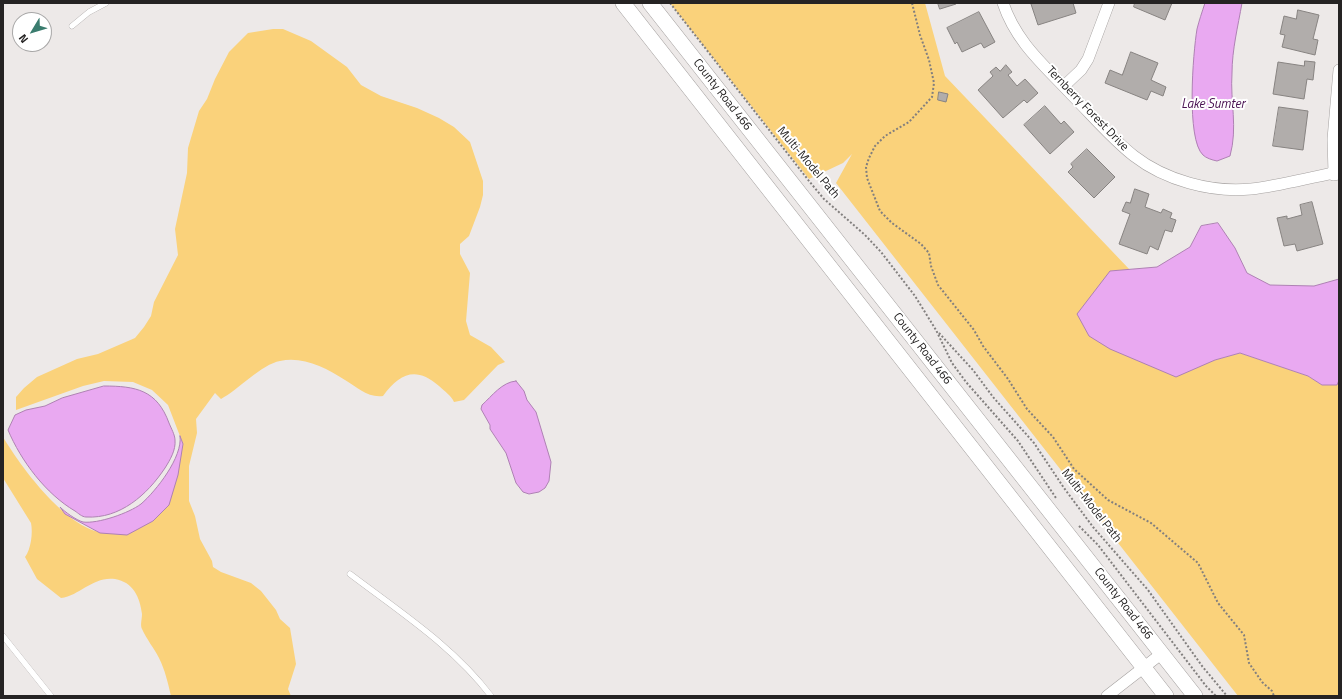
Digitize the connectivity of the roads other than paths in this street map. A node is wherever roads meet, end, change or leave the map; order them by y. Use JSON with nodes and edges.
{"nodes":[{"id":1,"x":106,"y":3,"type":"edge"},
{"id":2,"x":623,"y":3,"type":"edge"},
{"id":3,"x":650,"y":3,"type":"edge"},
{"id":4,"x":1003,"y":3,"type":"edge"},
{"id":5,"x":1109,"y":3,"type":"edge"},
{"id":6,"x":72,"y":26,"type":"dead end"},
{"id":7,"x":1339,"y":70,"type":"edge"},
{"id":8,"x":1064,"y":86,"type":"junction"},
{"id":9,"x":1337,"y":172,"type":"edge"},
{"id":10,"x":350,"y":574,"type":"dead end"},
{"id":11,"x":3,"y":636,"type":"edge"},
{"id":12,"x":1161,"y":654,"type":"junction"},
{"id":13,"x":1144,"y":668,"type":"junction"},
{"id":14,"x":51,"y":696,"type":"edge"},
{"id":15,"x":491,"y":696,"type":"edge"},
{"id":16,"x":1107,"y":696,"type":"edge"},
{"id":17,"x":1166,"y":696,"type":"edge"},
{"id":18,"x":1195,"y":696,"type":"edge"}],
"edges":[{"from":1,"to":6,"type":"lane"},
{"from":2,"to":13,"type":"main road","name":"County Road 466"},
{"from":3,"to":12,"type":"main road","name":"County Road 466"},
{"from":4,"to":8,"type":"street","name":"Ternberry Forest Drive"},
{"from":5,"to":8,"type":"street"},
{"from":7,"to":9,"type":"street"},
{"from":8,"to":9,"type":"street","name":"Ternberry Forest Drive"},
{"from":10,"to":15,"type":"lane"},
{"from":11,"to":14,"type":"lane"},
{"from":12,"to":13,"type":"street"},
{"from":12,"to":18,"type":"main road","name":"County Road 466"},
{"from":13,"to":16,"type":"street"},
{"from":13,"to":17,"type":"main road","name":"County Road 466"}]}
